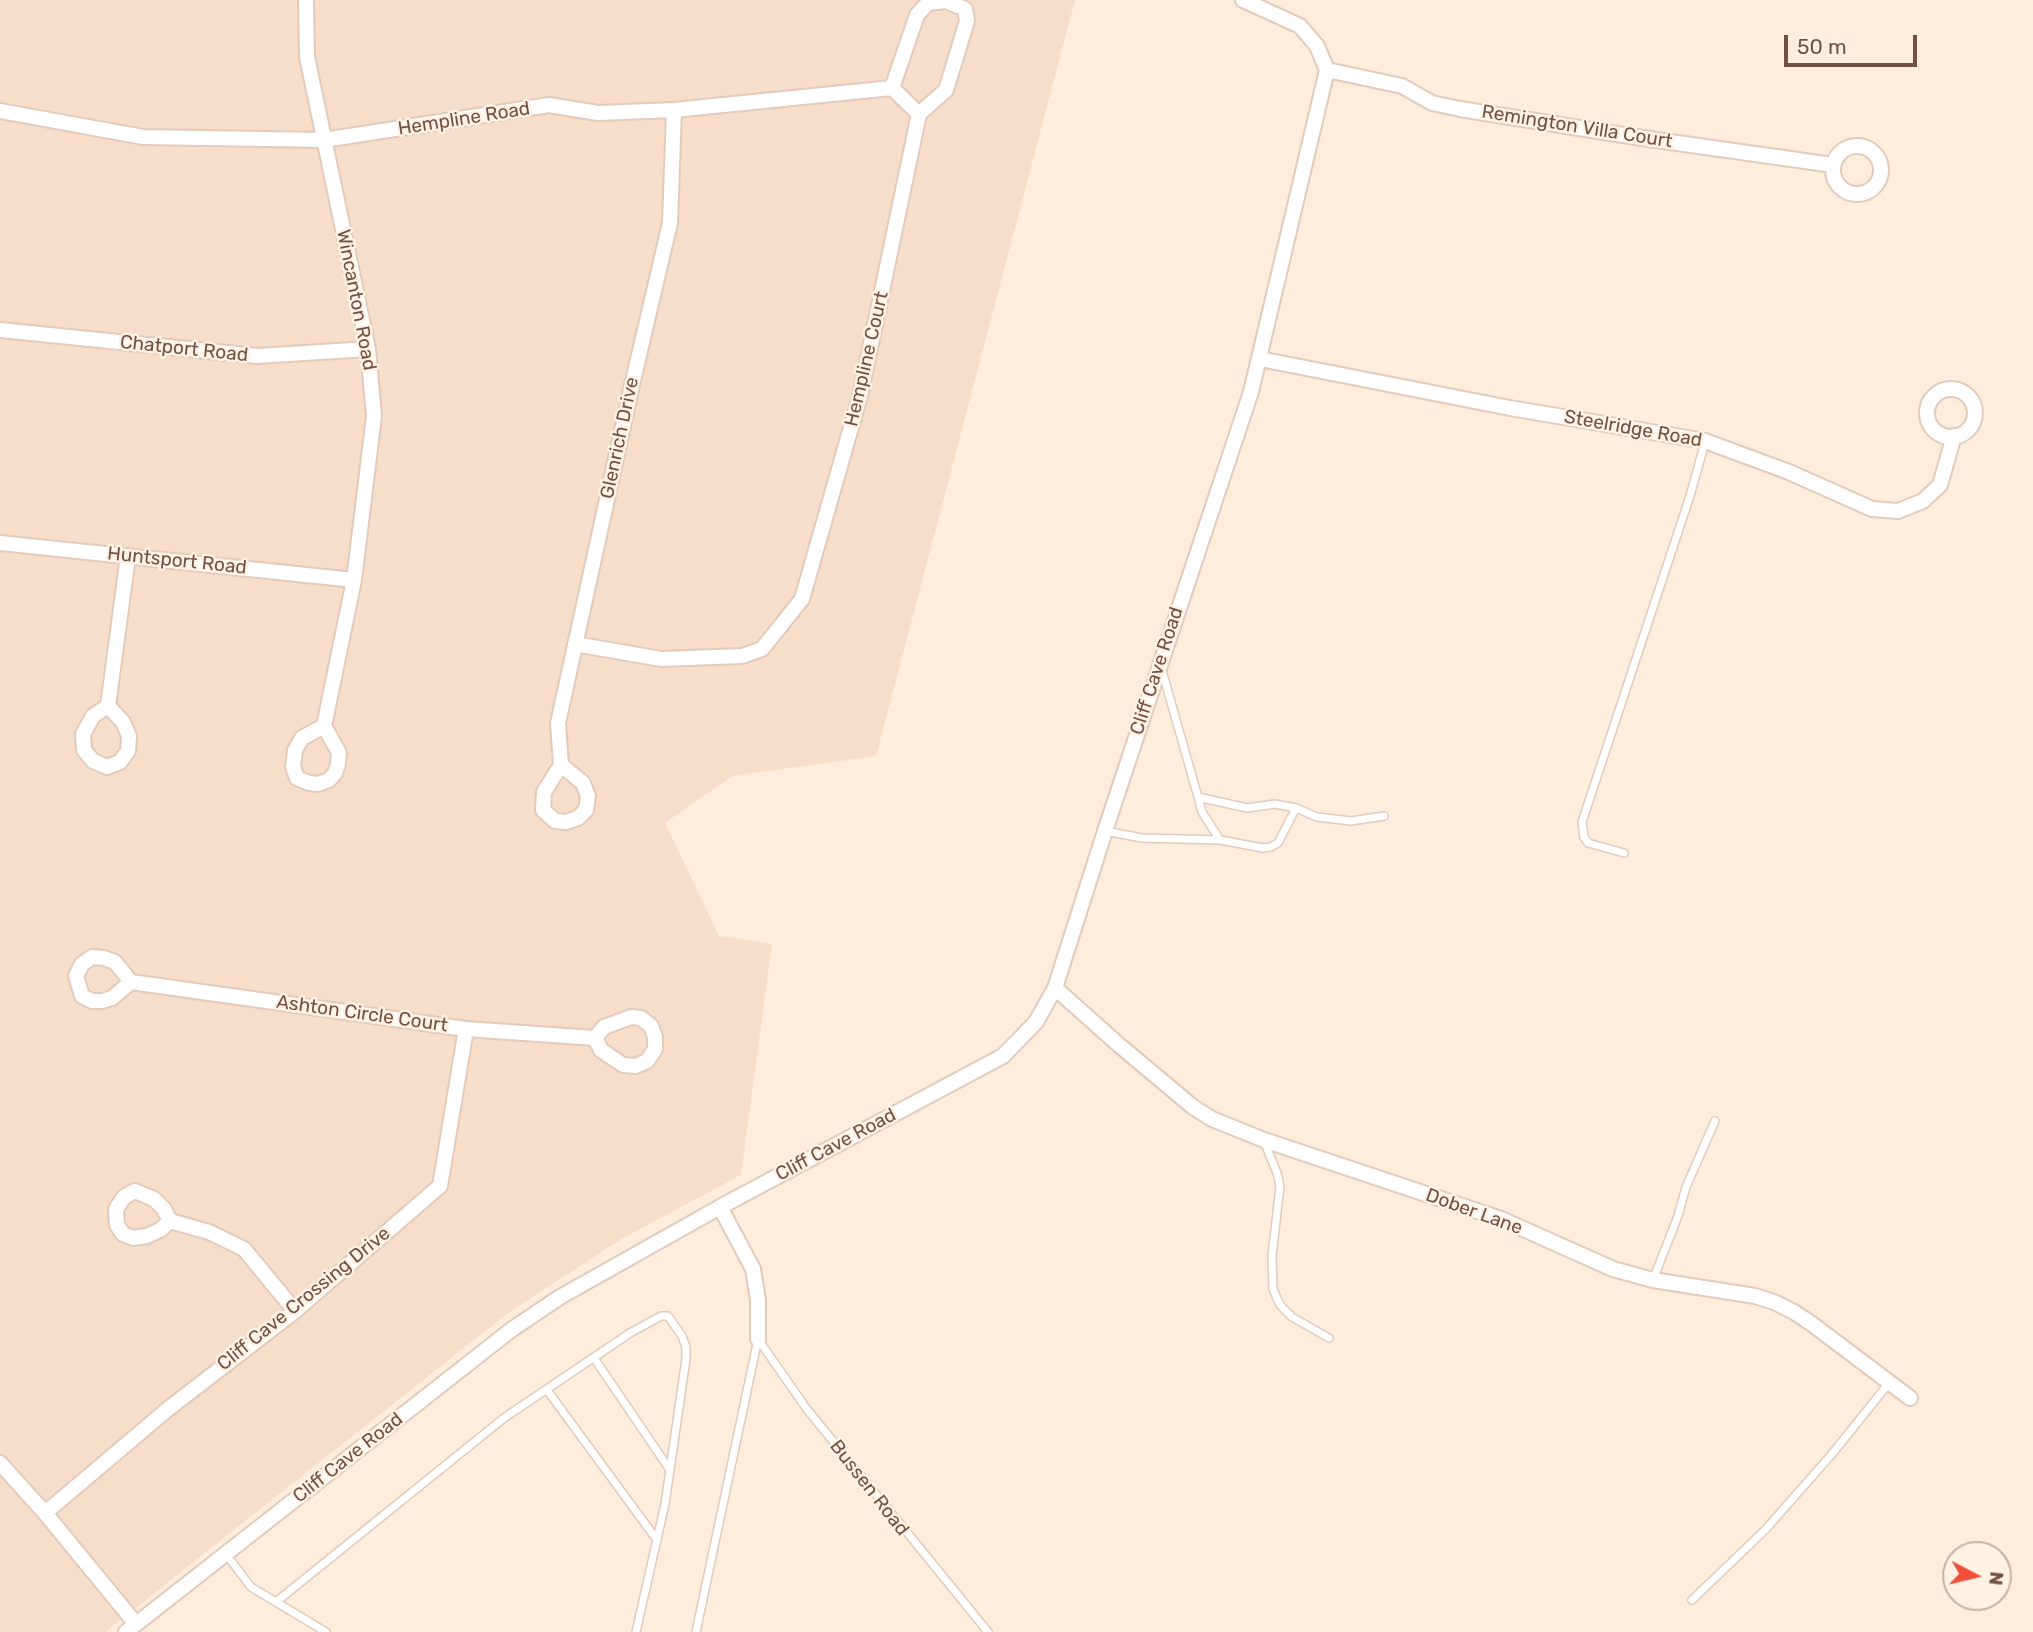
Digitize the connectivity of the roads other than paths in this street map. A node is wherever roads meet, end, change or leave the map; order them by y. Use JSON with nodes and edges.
{"nodes":[{"id":1,"x":306,"y":0,"type":"edge"},
{"id":2,"x":1243,"y":0,"type":"edge"},
{"id":3,"x":1327,"y":70,"type":"junction"},
{"id":4,"x":892,"y":88,"type":"junction"},
{"id":5,"x":674,"y":110,"type":"junction"},
{"id":6,"x":0,"y":111,"type":"edge"},
{"id":7,"x":919,"y":114,"type":"junction"},
{"id":8,"x":324,"y":141,"type":"junction"},
{"id":9,"x":1833,"y":165,"type":"dead end"},
{"id":10,"x":0,"y":330,"type":"edge"},
{"id":11,"x":369,"y":349,"type":"junction"},
{"id":12,"x":1260,"y":359,"type":"junction"},
{"id":13,"x":1954,"y":436,"type":"dead end"},
{"id":14,"x":1705,"y":441,"type":"junction"},
{"id":15,"x":0,"y":543,"type":"edge"},
{"id":16,"x":128,"y":556,"type":"junction"},
{"id":17,"x":354,"y":580,"type":"junction"},
{"id":18,"x":575,"y":644,"type":"junction"},
{"id":19,"x":1160,"y":663,"type":"junction"},
{"id":20,"x":108,"y":706,"type":"dead end"},
{"id":21,"x":324,"y":726,"type":"dead end"},
{"id":22,"x":561,"y":765,"type":"dead end"},
{"id":23,"x":1198,"y":797,"type":"junction"},
{"id":24,"x":1296,"y":808,"type":"junction"},
{"id":25,"x":1384,"y":816,"type":"dead end"},
{"id":26,"x":1105,"y":831,"type":"junction"},
{"id":27,"x":1220,"y":840,"type":"junction"},
{"id":28,"x":1625,"y":853,"type":"dead end"},
{"id":29,"x":131,"y":982,"type":"dead end"},
{"id":30,"x":1055,"y":988,"type":"junction"},
{"id":31,"x":466,"y":1029,"type":"junction"},
{"id":32,"x":595,"y":1038,"type":"dead end"},
{"id":33,"x":1715,"y":1121,"type":"dead end"},
{"id":34,"x":1264,"y":1140,"type":"junction"},
{"id":35,"x":720,"y":1207,"type":"junction"},
{"id":36,"x":170,"y":1221,"type":"dead end"},
{"id":37,"x":1653,"y":1280,"type":"junction"},
{"id":38,"x":295,"y":1311,"type":"junction"},
{"id":39,"x":1329,"y":1338,"type":"dead end"},
{"id":40,"x":758,"y":1339,"type":"junction"},
{"id":41,"x":594,"y":1358,"type":"junction"},
{"id":42,"x":1890,"y":1382,"type":"junction"},
{"id":43,"x":547,"y":1390,"type":"junction"},
{"id":44,"x":1910,"y":1398,"type":"dead end"},
{"id":45,"x":0,"y":1463,"type":"edge"},
{"id":46,"x":670,"y":1470,"type":"junction"},
{"id":47,"x":45,"y":1513,"type":"junction"},
{"id":48,"x":656,"y":1540,"type":"junction"},
{"id":49,"x":226,"y":1554,"type":"junction"},
{"id":50,"x":1692,"y":1600,"type":"dead end"},
{"id":51,"x":276,"y":1602,"type":"junction"},
{"id":52,"x":131,"y":1628,"type":"edge"},
{"id":53,"x":326,"y":1632,"type":"edge"},
{"id":54,"x":636,"y":1632,"type":"edge"},
{"id":55,"x":696,"y":1632,"type":"edge"},
{"id":56,"x":988,"y":1632,"type":"edge"}],
"edges":[{"from":1,"to":8,"type":"street","name":"Wincanton Road"},
{"from":2,"to":3,"type":"street"},
{"from":3,"to":9,"type":"street","name":"Remington Villa Court"},
{"from":3,"to":12,"type":"street","name":"Cliff Cave Road"},
{"from":4,"to":5,"type":"street","name":"Hempline Road"},
{"from":4,"to":7,"type":"street"},
{"from":4,"to":7,"type":"street"},
{"from":5,"to":8,"type":"street","name":"Hempline Road"},
{"from":5,"to":18,"type":"street","name":"Glenrich Drive"},
{"from":6,"to":8,"type":"street","name":"Hempline Road"},
{"from":7,"to":18,"type":"street","name":"Hempline Court"},
{"from":8,"to":11,"type":"street","name":"Wincanton Road"},
{"from":10,"to":11,"type":"street","name":"Chatport Road"},
{"from":11,"to":17,"type":"street","name":"Wincanton Road"},
{"from":12,"to":14,"type":"street","name":"Steelridge Road"},
{"from":12,"to":19,"type":"street","name":"Cliff Cave Road"},
{"from":13,"to":14,"type":"street","name":"Steelridge Road"},
{"from":14,"to":28,"type":"lane"},
{"from":15,"to":16,"type":"street","name":"Huntsport Road"},
{"from":16,"to":17,"type":"street","name":"Huntsport Road"},
{"from":16,"to":20,"type":"street"},
{"from":17,"to":21,"type":"street","name":"Wincanton Road"},
{"from":18,"to":22,"type":"street","name":"Glenrich Drive"},
{"from":19,"to":23,"type":"lane"},
{"from":19,"to":26,"type":"street","name":"Cliff Cave Road"},
{"from":23,"to":24,"type":"lane"},
{"from":23,"to":27,"type":"lane"},
{"from":24,"to":25,"type":"lane"},
{"from":24,"to":27,"type":"lane"},
{"from":26,"to":27,"type":"lane"},
{"from":26,"to":30,"type":"street","name":"Cliff Cave Road"},
{"from":29,"to":31,"type":"street","name":"Ashton Circle Court"},
{"from":30,"to":34,"type":"street","name":"Dober Lane"},
{"from":30,"to":35,"type":"street","name":"Cliff Cave Road"},
{"from":31,"to":32,"type":"street","name":"Ashton Circle Court"},
{"from":31,"to":38,"type":"street","name":"Cliff Cave Crossing Drive"},
{"from":33,"to":37,"type":"lane"},
{"from":34,"to":37,"type":"street","name":"Dober Lane"},
{"from":34,"to":39,"type":"lane"},
{"from":35,"to":40,"type":"street"},
{"from":35,"to":49,"type":"street","name":"Cliff Cave Road"},
{"from":36,"to":38,"type":"street"},
{"from":37,"to":42,"type":"street","name":"Dober Lane"},
{"from":38,"to":47,"type":"street","name":"Cliff Cave Crossing Drive"},
{"from":40,"to":55,"type":"lane"},
{"from":40,"to":56,"type":"lane","name":"Bussen Road"},
{"from":41,"to":43,"type":"lane"},
{"from":41,"to":46,"type":"lane"},
{"from":41,"to":46,"type":"lane"},
{"from":42,"to":44,"type":"street","name":"Dober Lane"},
{"from":42,"to":50,"type":"lane"},
{"from":43,"to":48,"type":"lane"},
{"from":43,"to":51,"type":"lane"},
{"from":45,"to":47,"type":"street"},
{"from":46,"to":48,"type":"lane"},
{"from":47,"to":52,"type":"street"},
{"from":48,"to":54,"type":"lane"},
{"from":49,"to":51,"type":"lane"},
{"from":49,"to":52,"type":"street","name":"Cliff Cave Road"},
{"from":51,"to":53,"type":"lane"}]}
